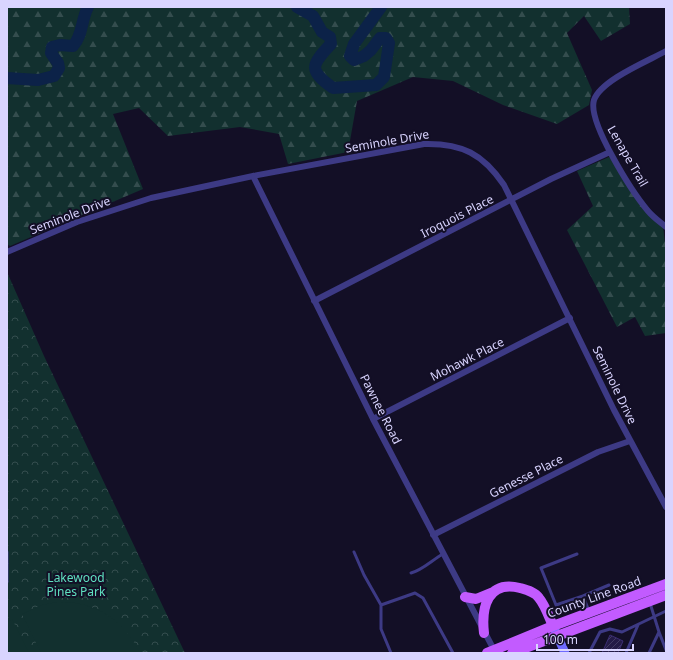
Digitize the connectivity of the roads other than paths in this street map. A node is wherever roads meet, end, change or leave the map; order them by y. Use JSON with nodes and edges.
{"nodes":[{"id":1,"x":666,"y":51,"type":"edge"},
{"id":2,"x":610,"y":152,"type":"junction"},
{"id":3,"x":253,"y":176,"type":"junction"},
{"id":4,"x":511,"y":200,"type":"junction"},
{"id":5,"x":666,"y":227,"type":"edge"},
{"id":6,"x":7,"y":252,"type":"edge"},
{"id":7,"x":314,"y":301,"type":"junction"},
{"id":8,"x":570,"y":318,"type":"junction"},
{"id":9,"x":373,"y":419,"type":"junction"},
{"id":10,"x":630,"y":441,"type":"junction"},
{"id":11,"x":666,"y":507,"type":"edge"},
{"id":12,"x":433,"y":535,"type":"junction"},
{"id":13,"x":7,"y":552,"type":"edge"},
{"id":14,"x":354,"y":552,"type":"dead end"},
{"id":15,"x":443,"y":554,"type":"junction"},
{"id":16,"x":577,"y":554,"type":"dead end"},
{"id":17,"x":411,"y":573,"type":"dead end"},
{"id":18,"x":7,"y":582,"type":"edge"},
{"id":19,"x":666,"y":584,"type":"edge"},
{"id":20,"x":609,"y":585,"type":"dead end"},
{"id":21,"x":493,"y":592,"type":"junction"},
{"id":22,"x":666,"y":595,"type":"edge"},
{"id":23,"x":583,"y":596,"type":"junction"},
{"id":24,"x":465,"y":597,"type":"junction"},
{"id":25,"x":649,"y":602,"type":"junction"},
{"id":26,"x":381,"y":604,"type":"junction"},
{"id":27,"x":666,"y":611,"type":"edge"},
{"id":28,"x":590,"y":612,"type":"junction"},
{"id":29,"x":654,"y":616,"type":"junction"},
{"id":30,"x":638,"y":625,"type":"junction"},
{"id":31,"x":552,"y":626,"type":"junction"},
{"id":32,"x":659,"y":632,"type":"junction"},
{"id":33,"x":484,"y":633,"type":"junction"},
{"id":34,"x":557,"y":636,"type":"junction"},
{"id":35,"x":666,"y":650,"type":"edge"},
{"id":36,"x":490,"y":652,"type":"edge"},
{"id":37,"x":392,"y":653,"type":"edge"},
{"id":38,"x":453,"y":653,"type":"edge"},
{"id":39,"x":512,"y":653,"type":"edge"},
{"id":40,"x":566,"y":653,"type":"edge"},
{"id":41,"x":589,"y":653,"type":"edge"},
{"id":42,"x":626,"y":653,"type":"edge"},
{"id":43,"x":649,"y":653,"type":"edge"}],
"edges":[{"from":1,"to":2,"type":"street","name":"Lenape Trail"},
{"from":2,"to":4,"type":"street","name":"Iroquois Place"},
{"from":2,"to":5,"type":"street","name":"Lenape Trail"},
{"from":3,"to":4,"type":"street","name":"Seminole Drive"},
{"from":3,"to":6,"type":"street","name":"Seminole Drive"},
{"from":3,"to":7,"type":"street","name":"Pawnee Road"},
{"from":4,"to":7,"type":"street","name":"Iroquois Place"},
{"from":4,"to":8,"type":"street","name":"Seminole Drive"},
{"from":7,"to":9,"type":"street","name":"Pawnee Road"},
{"from":8,"to":9,"type":"street","name":"Mohawk Place"},
{"from":8,"to":10,"type":"street","name":"Seminole Drive"},
{"from":9,"to":12,"type":"street","name":"Pawnee Road"},
{"from":10,"to":11,"type":"street","name":"Seminole Drive"},
{"from":10,"to":12,"type":"street","name":"Genesse Place"},
{"from":12,"to":15,"type":"street","name":"Pawnee Road"},
{"from":13,"to":18,"type":"lane"},
{"from":14,"to":26,"type":"lane"},
{"from":15,"to":17,"type":"lane"},
{"from":15,"to":24,"type":"street","name":"Pawnee Road"},
{"from":16,"to":23,"type":"lane"},
{"from":19,"to":28,"type":"main road","name":"County Line Road"},
{"from":20,"to":23,"type":"lane"},
{"from":21,"to":24,"type":"main road"},
{"from":21,"to":31,"type":"main road"},
{"from":21,"to":33,"type":"main road"},
{"from":22,"to":25,"type":"main road","name":"County Line Road"},
{"from":23,"to":28,"type":"lane"},
{"from":24,"to":33,"type":"street","name":"Pawnee Road"},
{"from":25,"to":29,"type":"lane"},
{"from":25,"to":34,"type":"main road","name":"County Line Road"},
{"from":26,"to":37,"type":"lane"},
{"from":26,"to":38,"type":"lane"},
{"from":27,"to":29,"type":"lane"},
{"from":28,"to":31,"type":"main road","name":"County Line Road"},
{"from":29,"to":30,"type":"lane"},
{"from":29,"to":32,"type":"lane"},
{"from":30,"to":41,"type":"lane"},
{"from":30,"to":42,"type":"lane"},
{"from":31,"to":34,"type":"main road"},
{"from":31,"to":36,"type":"main road","name":"County Line Road"},
{"from":32,"to":35,"type":"lane"},
{"from":32,"to":43,"type":"lane"},
{"from":33,"to":36,"type":"street","name":"Pawnee Road"},
{"from":34,"to":39,"type":"main road","name":"County Line Road"},
{"from":34,"to":40,"type":"main road"}]}
